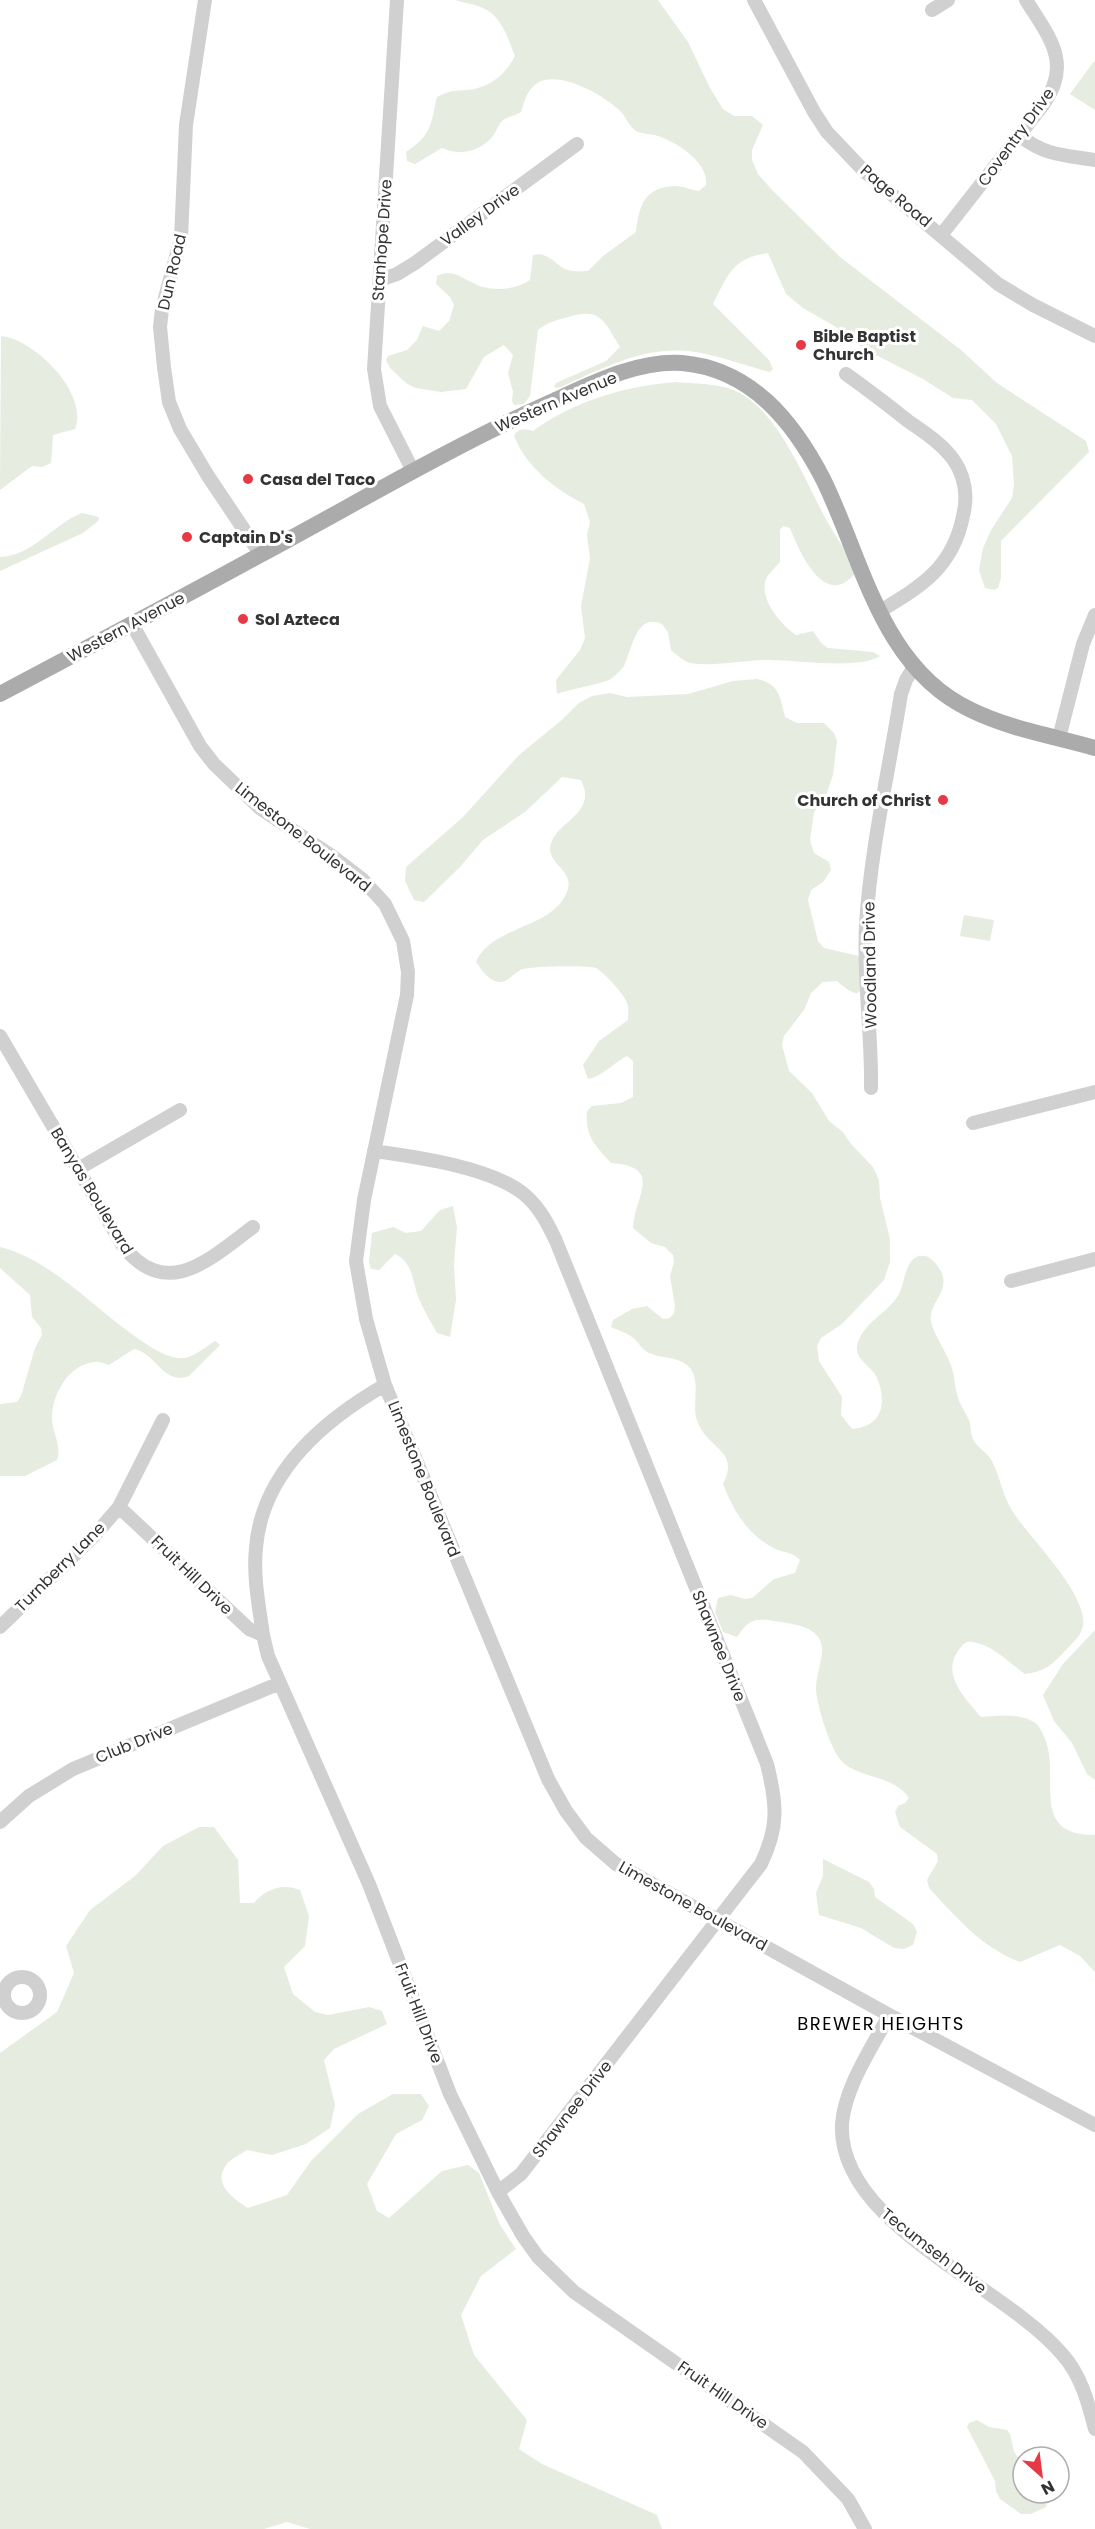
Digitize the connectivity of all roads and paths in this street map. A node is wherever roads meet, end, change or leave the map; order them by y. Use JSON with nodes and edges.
{"nodes":[{"id":1,"x":205,"y":0,"type":"edge"},
{"id":2,"x":397,"y":0,"type":"edge"},
{"id":3,"x":754,"y":0,"type":"edge"},
{"id":4,"x":948,"y":0,"type":"edge"},
{"id":5,"x":1026,"y":0,"type":"edge"},
{"id":6,"x":932,"y":10,"type":"dead end"},
{"id":7,"x":1020,"y":136,"type":"junction"},
{"id":8,"x":577,"y":144,"type":"dead end"},
{"id":9,"x":1095,"y":160,"type":"edge"},
{"id":10,"x":942,"y":234,"type":"junction"},
{"id":11,"x":380,"y":280,"type":"junction"},
{"id":12,"x":1095,"y":336,"type":"edge"},
{"id":13,"x":846,"y":374,"type":"dead end"},
{"id":14,"x":413,"y":471,"type":"junction"},
{"id":15,"x":261,"y":555,"type":"junction"},
{"id":16,"x":880,"y":611,"type":"junction"},
{"id":17,"x":1095,"y":615,"type":"edge"},
{"id":18,"x":132,"y":624,"type":"junction"},
{"id":19,"x":914,"y":668,"type":"junction"},
{"id":20,"x":0,"y":694,"type":"edge"},
{"id":21,"x":1059,"y":738,"type":"junction"},
{"id":22,"x":1095,"y":748,"type":"edge"},
{"id":23,"x":0,"y":1036,"type":"edge"},
{"id":24,"x":871,"y":1088,"type":"dead end"},
{"id":25,"x":1095,"y":1092,"type":"edge"},
{"id":26,"x":180,"y":1110,"type":"dead end"},
{"id":27,"x":973,"y":1123,"type":"dead end"},
{"id":28,"x":374,"y":1151,"type":"junction"},
{"id":29,"x":78,"y":1169,"type":"junction"},
{"id":30,"x":253,"y":1227,"type":"dead end"},
{"id":31,"x":1095,"y":1260,"type":"edge"},
{"id":32,"x":1011,"y":1281,"type":"dead end"},
{"id":33,"x":385,"y":1385,"type":"junction"},
{"id":34,"x":164,"y":1419,"type":"dead end"},
{"id":35,"x":119,"y":1507,"type":"junction"},
{"id":36,"x":0,"y":1627,"type":"edge"},
{"id":37,"x":263,"y":1635,"type":"junction"},
{"id":38,"x":280,"y":1683,"type":"junction"},
{"id":39,"x":0,"y":1822,"type":"edge"},
{"id":40,"x":718,"y":1920,"type":"junction"},
{"id":41,"x":5,"y":1976,"type":"edge"},
{"id":42,"x":4,"y":2009,"type":"edge"},
{"id":43,"x":889,"y":2015,"type":"junction"},
{"id":44,"x":1095,"y":2125,"type":"edge"},
{"id":45,"x":498,"y":2192,"type":"junction"},
{"id":46,"x":1095,"y":2428,"type":"edge"},
{"id":47,"x":865,"y":2529,"type":"edge"}],
"edges":[{"from":1,"to":15,"type":"street","name":"Dun Road"},
{"from":2,"to":11,"type":"street","name":"Stanhope Drive"},
{"from":3,"to":10,"type":"street","name":"Page Road"},
{"from":4,"to":6,"type":"street"},
{"from":5,"to":7,"type":"street","name":"Coventry Drive"},
{"from":7,"to":9,"type":"street"},
{"from":7,"to":10,"type":"street","name":"Coventry Drive"},
{"from":8,"to":11,"type":"street","name":"Valley Drive"},
{"from":10,"to":12,"type":"street","name":"Page Road"},
{"from":11,"to":14,"type":"street","name":"Stanhope Drive"},
{"from":13,"to":16,"type":"street"},
{"from":14,"to":15,"type":"main road","name":"Western Avenue"},
{"from":14,"to":16,"type":"main road","name":"Western Avenue"},
{"from":15,"to":18,"type":"main road","name":"Western Avenue"},
{"from":16,"to":19,"type":"main road","name":"Western Avenue"},
{"from":17,"to":21,"type":"street"},
{"from":18,"to":20,"type":"main road","name":"Western Avenue"},
{"from":18,"to":28,"type":"street","name":"Limestone Boulevard"},
{"from":19,"to":21,"type":"main road","name":"Western Avenue"},
{"from":19,"to":24,"type":"street","name":"Woodland Drive"},
{"from":21,"to":22,"type":"main road","name":"Western Avenue"},
{"from":23,"to":29,"type":"street","name":"Banyas Boulevard"},
{"from":25,"to":27,"type":"street"},
{"from":26,"to":29,"type":"street"},
{"from":28,"to":33,"type":"street","name":"Limestone Boulevard"},
{"from":28,"to":40,"type":"street","name":"Shawnee Drive"},
{"from":29,"to":30,"type":"street","name":"Banyas Boulevard"},
{"from":31,"to":32,"type":"street"},
{"from":33,"to":37,"type":"street"},
{"from":33,"to":40,"type":"street","name":"Limestone Boulevard"},
{"from":34,"to":35,"type":"street"},
{"from":35,"to":36,"type":"street","name":"Turnberry Lane"},
{"from":35,"to":37,"type":"street","name":"Fruit Hill Drive"},
{"from":37,"to":38,"type":"street","name":"Fruit Hill Drive"},
{"from":38,"to":39,"type":"street","name":"Club Drive"},
{"from":38,"to":45,"type":"street","name":"Fruit Hill Drive"},
{"from":40,"to":43,"type":"street","name":"Limestone Boulevard"},
{"from":40,"to":45,"type":"street","name":"Shawnee Drive"},
{"from":41,"to":42,"type":"street"},
{"from":41,"to":42,"type":"street"},
{"from":43,"to":44,"type":"street","name":"Limestone Boulevard"},
{"from":43,"to":46,"type":"street","name":"Tecumseh Drive"},
{"from":45,"to":47,"type":"street","name":"Fruit Hill Drive"}]}
